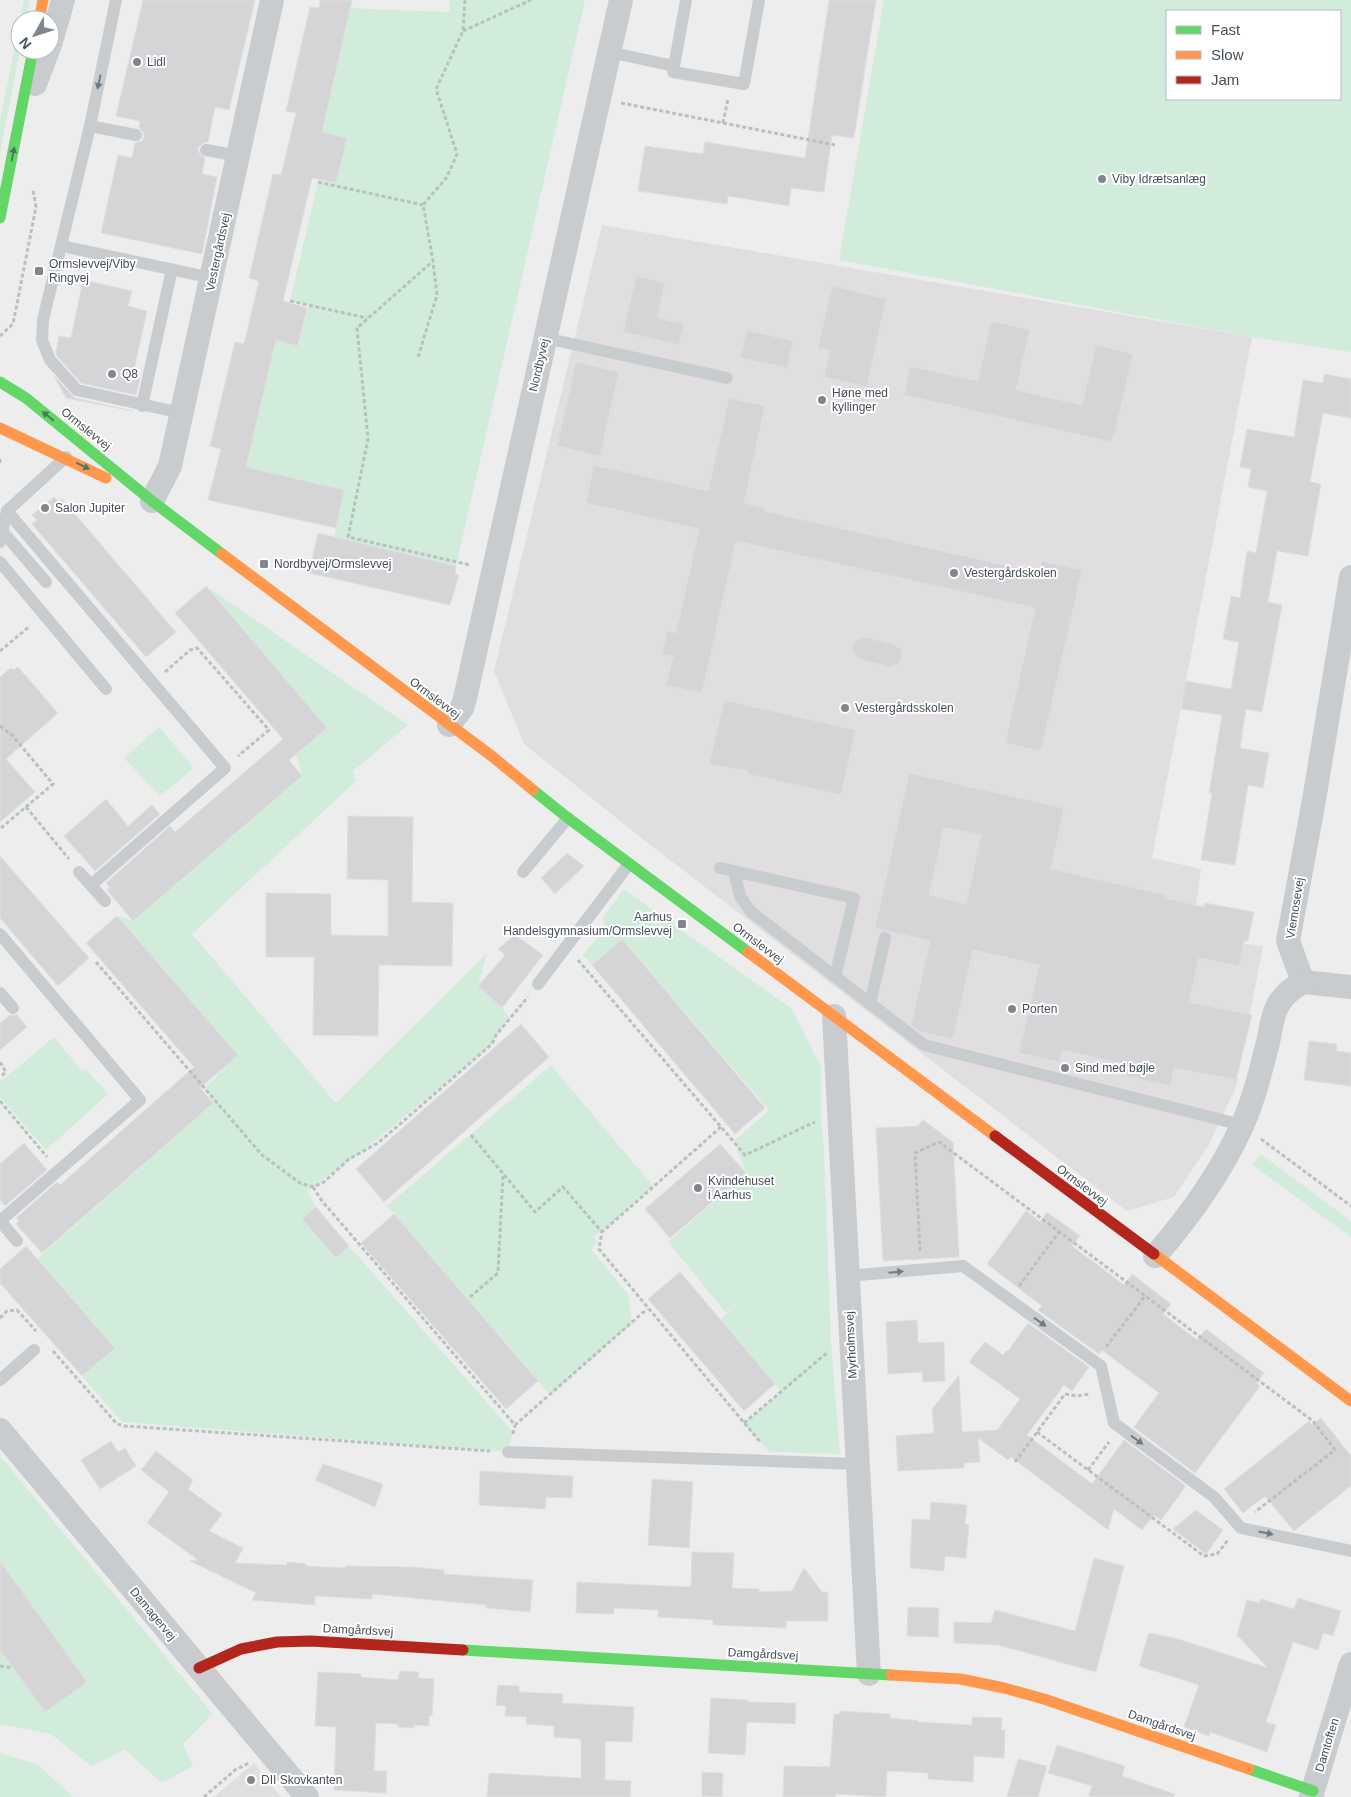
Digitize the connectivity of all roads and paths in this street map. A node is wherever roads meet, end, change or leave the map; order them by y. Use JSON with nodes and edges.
{"nodes":[{"id":1,"x":116,"y":0,"type":"edge"},
{"id":2,"x":272,"y":0,"type":"edge"},
{"id":3,"x":464,"y":0,"type":"edge"},
{"id":4,"x":531,"y":0,"type":"edge"},
{"id":5,"x":621,"y":0,"type":"edge"},
{"id":6,"x":686,"y":0,"type":"edge"},
{"id":7,"x":759,"y":0,"type":"edge"},
{"id":8,"x":463,"y":31,"type":"junction"},
{"id":9,"x":609,"y":52,"type":"junction"},
{"id":10,"x":31,"y":60,"type":"edge"},
{"id":11,"x":44,"y":60,"type":"edge"},
{"id":12,"x":674,"y":66,"type":"junction"},
{"id":13,"x":598,"y":98,"type":"junction"},
{"id":14,"x":18,"y":126,"type":"junction"},
{"id":15,"x":90,"y":126,"type":"junction"},
{"id":16,"x":136,"y":135,"type":"dead end"},
{"id":17,"x":835,"y":145,"type":"dead end"},
{"id":18,"x":206,"y":150,"type":"dead end"},
{"id":19,"x":239,"y":156,"type":"junction"},
{"id":20,"x":318,"y":182,"type":"dead end"},
{"id":21,"x":32,"y":188,"type":"dead end"},
{"id":22,"x":423,"y":205,"type":"junction"},
{"id":23,"x":0,"y":218,"type":"edge"},
{"id":24,"x":62,"y":246,"type":"junction"},
{"id":25,"x":433,"y":261,"type":"junction"},
{"id":26,"x":172,"y":269,"type":"junction"},
{"id":27,"x":212,"y":278,"type":"junction"},
{"id":28,"x":290,"y":301,"type":"dead end"},
{"id":29,"x":368,"y":318,"type":"junction"},
{"id":30,"x":0,"y":336,"type":"edge"},
{"id":31,"x":545,"y":338,"type":"junction"},
{"id":32,"x":418,"y":357,"type":"dead end"},
{"id":33,"x":727,"y":378,"type":"dead end"},
{"id":34,"x":0,"y":382,"type":"edge"},
{"id":35,"x":142,"y":406,"type":"junction"},
{"id":36,"x":181,"y":413,"type":"junction"},
{"id":37,"x":2,"y":427,"type":"edge"},
{"id":38,"x":81,"y":443,"type":"junction"},
{"id":39,"x":66,"y":458,"type":"junction"},
{"id":40,"x":0,"y":459,"type":"edge"},
{"id":41,"x":0,"y":464,"type":"edge"},
{"id":42,"x":152,"y":501,"type":"junction"},
{"id":43,"x":7,"y":511,"type":"junction"},
{"id":44,"x":1,"y":537,"type":"edge"},
{"id":45,"x":0,"y":562,"type":"edge"},
{"id":46,"x":494,"y":570,"type":"junction"},
{"id":47,"x":1351,"y":577,"type":"edge"},
{"id":48,"x":46,"y":582,"type":"dead end"},
{"id":49,"x":44,"y":615,"type":"junction"},
{"id":50,"x":0,"y":651,"type":"edge"},
{"id":51,"x":153,"y":683,"type":"junction"},
{"id":52,"x":106,"y":689,"type":"dead end"},
{"id":53,"x":0,"y":726,"type":"edge"},
{"id":54,"x":449,"y":726,"type":"junction"},
{"id":55,"x":225,"y":768,"type":"junction"},
{"id":56,"x":26,"y":807,"type":"junction"},
{"id":57,"x":568,"y":818,"type":"junction"},
{"id":58,"x":0,"y":827,"type":"edge"},
{"id":59,"x":629,"y":864,"type":"junction"},
{"id":60,"x":720,"y":868,"type":"dead end"},
{"id":61,"x":734,"y":871,"type":"junction"},
{"id":62,"x":79,"y":872,"type":"joint"},
{"id":63,"x":523,"y":872,"type":"dead end"},
{"id":64,"x":90,"y":885,"type":"junction"},
{"id":65,"x":105,"y":901,"type":"dead end"},
{"id":66,"x":0,"y":934,"type":"edge"},
{"id":67,"x":885,"y":938,"type":"dead end"},
{"id":68,"x":566,"y":947,"type":"junction"},
{"id":69,"x":96,"y":962,"type":"dead end"},
{"id":70,"x":836,"y":977,"type":"junction"},
{"id":71,"x":1303,"y":982,"type":"junction"},
{"id":72,"x":538,"y":984,"type":"joint"},
{"id":73,"x":1351,"y":987,"type":"edge"},
{"id":74,"x":0,"y":993,"type":"edge"},
{"id":75,"x":870,"y":1004,"type":"junction"},
{"id":76,"x":13,"y":1008,"type":"dead end"},
{"id":77,"x":834,"y":1016,"type":"junction"},
{"id":78,"x":0,"y":1062,"type":"edge"},
{"id":79,"x":0,"y":1077,"type":"edge"},
{"id":80,"x":0,"y":1101,"type":"edge"},
{"id":81,"x":839,"y":1112,"type":"junction"},
{"id":82,"x":1242,"y":1125,"type":"junction"},
{"id":83,"x":721,"y":1127,"type":"junction"},
{"id":84,"x":471,"y":1135,"type":"dead end"},
{"id":85,"x":59,"y":1171,"type":"junction"},
{"id":86,"x":503,"y":1174,"type":"junction"},
{"id":87,"x":313,"y":1187,"type":"junction"},
{"id":88,"x":1351,"y":1206,"type":"edge"},
{"id":89,"x":0,"y":1221,"type":"edge"},
{"id":90,"x":602,"y":1232,"type":"junction"},
{"id":91,"x":1059,"y":1232,"type":"junction"},
{"id":92,"x":17,"y":1241,"type":"dead end"},
{"id":93,"x":1155,"y":1256,"type":"junction"},
{"id":94,"x":921,"y":1270,"type":"junction"},
{"id":95,"x":847,"y":1276,"type":"junction"},
{"id":96,"x":1145,"y":1296,"type":"junction"},
{"id":97,"x":470,"y":1297,"type":"dead end"},
{"id":98,"x":1009,"y":1299,"type":"junction"},
{"id":99,"x":647,"y":1309,"type":"junction"},
{"id":100,"x":0,"y":1318,"type":"edge"},
{"id":101,"x":39,"y":1334,"type":"dead end"},
{"id":102,"x":851,"y":1340,"type":"junction"},
{"id":103,"x":50,"y":1348,"type":"dead end"},
{"id":104,"x":34,"y":1350,"type":"dead end"},
{"id":105,"x":1095,"y":1362,"type":"junction"},
{"id":106,"x":0,"y":1380,"type":"edge"},
{"id":107,"x":1107,"y":1391,"type":"junction"},
{"id":108,"x":1351,"y":1401,"type":"edge"},
{"id":109,"x":744,"y":1423,"type":"junction"},
{"id":110,"x":1120,"y":1428,"type":"junction"},
{"id":111,"x":0,"y":1430,"type":"edge"},
{"id":112,"x":1037,"y":1432,"type":"junction"},
{"id":113,"x":508,"y":1452,"type":"joint"},
{"id":114,"x":776,"y":1461,"type":"junction"},
{"id":115,"x":1015,"y":1462,"type":"dead end"},
{"id":116,"x":857,"y":1464,"type":"junction"},
{"id":117,"x":1088,"y":1470,"type":"junction"},
{"id":118,"x":1239,"y":1525,"type":"junction"},
{"id":119,"x":1351,"y":1551,"type":"edge"},
{"id":120,"x":1351,"y":1664,"type":"edge"},
{"id":121,"x":0,"y":1666,"type":"edge"},
{"id":122,"x":13,"y":1668,"type":"dead end"},
{"id":123,"x":199,"y":1668,"type":"junction"},
{"id":124,"x":869,"y":1674,"type":"junction"},
{"id":125,"x":269,"y":1752,"type":"junction"},
{"id":126,"x":1312,"y":1794,"type":"edge"},
{"id":127,"x":204,"y":1797,"type":"edge"},
{"id":128,"x":307,"y":1797,"type":"edge"}],
"edges":[{"from":1,"to":15,"type":"lane","one_way":true},
{"from":2,"to":19,"type":"street","name":"Vestergårdsvej"},
{"from":3,"to":8,"type":"path"},
{"from":4,"to":8,"type":"path"},
{"from":5,"to":9,"type":"street","name":"Nordbyvej"},
{"from":6,"to":12,"type":"lane"},
{"from":7,"to":12,"type":"lane"},
{"from":8,"to":22,"type":"path"},
{"from":9,"to":12,"type":"lane"},
{"from":9,"to":13,"type":"street","name":"Nordbyvej"},
{"from":10,"to":14,"type":"street"},
{"from":11,"to":14,"type":"street"},
{"from":13,"to":17,"type":"path"},
{"from":13,"to":31,"type":"street","name":"Nordbyvej"},
{"from":23,"to":14,"type":"street","one_way":true},
{"from":15,"to":16,"type":"lane"},
{"from":15,"to":24,"type":"lane"},
{"from":18,"to":19,"type":"lane"},
{"from":19,"to":27,"type":"street","name":"Vestergårdsvej"},
{"from":20,"to":22,"type":"path"},
{"from":21,"to":30,"type":"path"},
{"from":22,"to":25,"type":"path"},
{"from":24,"to":26,"type":"lane"},
{"from":24,"to":35,"type":"lane"},
{"from":25,"to":29,"type":"path"},
{"from":25,"to":32,"type":"path"},
{"from":26,"to":27,"type":"lane"},
{"from":26,"to":35,"type":"lane"},
{"from":27,"to":36,"type":"street","name":"Vestergårdsvej"},
{"from":28,"to":29,"type":"path"},
{"from":29,"to":46,"type":"path"},
{"from":31,"to":33,"type":"lane"},
{"from":31,"to":46,"type":"street","name":"Nordbyvej"},
{"from":38,"to":34,"type":"street","name":"Ormslevvej","one_way":true},
{"from":35,"to":36,"type":"lane"},
{"from":36,"to":42,"type":"street","name":"Vestergårdsvej"},
{"from":37,"to":39,"type":"street","name":"Ormslevvej"},
{"from":38,"to":39,"type":"lane"},
{"from":38,"to":42,"type":"street","name":"Ormslevvej"},
{"from":39,"to":42,"type":"street","name":"Ormslevvej","one_way":true},
{"from":39,"to":43,"type":"lane"},
{"from":40,"to":41,"type":"path"},
{"from":42,"to":54,"type":"street","name":"Ormslevvej"},
{"from":43,"to":44,"type":"lane"},
{"from":43,"to":51,"type":"lane"},
{"from":44,"to":48,"type":"lane"},
{"from":45,"to":49,"type":"lane"},
{"from":46,"to":54,"type":"street","name":"Nordbyvej"},
{"from":47,"to":71,"type":"street","name":"Viemosevej"},
{"from":49,"to":50,"type":"path"},
{"from":49,"to":52,"type":"lane"},
{"from":51,"to":55,"type":"lane"},
{"from":51,"to":55,"type":"path"},
{"from":53,"to":56,"type":"path"},
{"from":54,"to":57,"type":"street","name":"Ormslevvej"},
{"from":55,"to":64,"type":"lane"},
{"from":56,"to":58,"type":"path"},
{"from":56,"to":62,"type":"path"},
{"from":57,"to":59,"type":"street","name":"Ormslevvej"},
{"from":57,"to":63,"type":"lane"},
{"from":59,"to":68,"type":"lane"},
{"from":59,"to":77,"type":"street","name":"Ormslevvej"},
{"from":60,"to":61,"type":"lane"},
{"from":61,"to":70,"type":"lane"},
{"from":61,"to":70,"type":"lane"},
{"from":62,"to":64,"type":"lane"},
{"from":64,"to":65,"type":"lane"},
{"from":66,"to":85,"type":"lane"},
{"from":67,"to":75,"type":"lane"},
{"from":68,"to":72,"type":"lane"},
{"from":68,"to":83,"type":"path"},
{"from":69,"to":87,"type":"path"},
{"from":70,"to":75,"type":"lane"},
{"from":71,"to":73,"type":"street"},
{"from":71,"to":82,"type":"street"},
{"from":72,"to":87,"type":"path"},
{"from":74,"to":76,"type":"lane"},
{"from":75,"to":82,"type":"lane"},
{"from":77,"to":81,"type":"street","name":"Myrholmsvej"},
{"from":77,"to":93,"type":"street","name":"Ormslevvej"},
{"from":78,"to":79,"type":"path"},
{"from":80,"to":85,"type":"path"},
{"from":81,"to":83,"type":"path"},
{"from":81,"to":95,"type":"street","name":"Myrholmsvej"},
{"from":82,"to":88,"type":"path"},
{"from":82,"to":93,"type":"street"},
{"from":83,"to":90,"type":"path"},
{"from":84,"to":86,"type":"path"},
{"from":85,"to":89,"type":"lane"},
{"from":86,"to":90,"type":"path"},
{"from":86,"to":97,"type":"path"},
{"from":87,"to":99,"type":"path"},
{"from":89,"to":92,"type":"lane"},
{"from":90,"to":99,"type":"path"},
{"from":91,"to":94,"type":"path"},
{"from":91,"to":96,"type":"path"},
{"from":91,"to":98,"type":"path"},
{"from":93,"to":108,"type":"street","name":"Ormslevvej"},
{"from":95,"to":94,"type":"lane","one_way":true},
{"from":94,"to":98,"type":"lane"},
{"from":95,"to":102,"type":"street","name":"Myrholmsvej"},
{"from":96,"to":105,"type":"path"},
{"from":96,"to":118,"type":"path"},
{"from":98,"to":105,"type":"lane","one_way":true},
{"from":99,"to":109,"type":"path"},
{"from":100,"to":101,"type":"path"},
{"from":102,"to":109,"type":"path"},
{"from":102,"to":116,"type":"street","name":"Myrholmsvej"},
{"from":103,"to":113,"type":"path"},
{"from":104,"to":106,"type":"lane"},
{"from":105,"to":107,"type":"lane"},
{"from":107,"to":110,"type":"lane"},
{"from":107,"to":112,"type":"path"},
{"from":109,"to":114,"type":"path"},
{"from":110,"to":117,"type":"path"},
{"from":110,"to":118,"type":"lane","one_way":true},
{"from":111,"to":123,"type":"street","name":"Damagervej"},
{"from":112,"to":115,"type":"path"},
{"from":112,"to":117,"type":"path"},
{"from":113,"to":114,"type":"lane"},
{"from":114,"to":116,"type":"lane"},
{"from":116,"to":124,"type":"street","name":"Myrholmsvej"},
{"from":117,"to":118,"type":"path"},
{"from":118,"to":119,"type":"lane","one_way":true},
{"from":120,"to":126,"type":"street","name":"Damtoften"},
{"from":121,"to":122,"type":"path"},
{"from":123,"to":124,"type":"street","name":"Damgårdsvej"},
{"from":123,"to":125,"type":"street","name":"Damagervej"},
{"from":124,"to":126,"type":"street","name":"Damgårdsvej"},
{"from":125,"to":127,"type":"path"},
{"from":125,"to":128,"type":"street","name":"Damagervej"}]}
